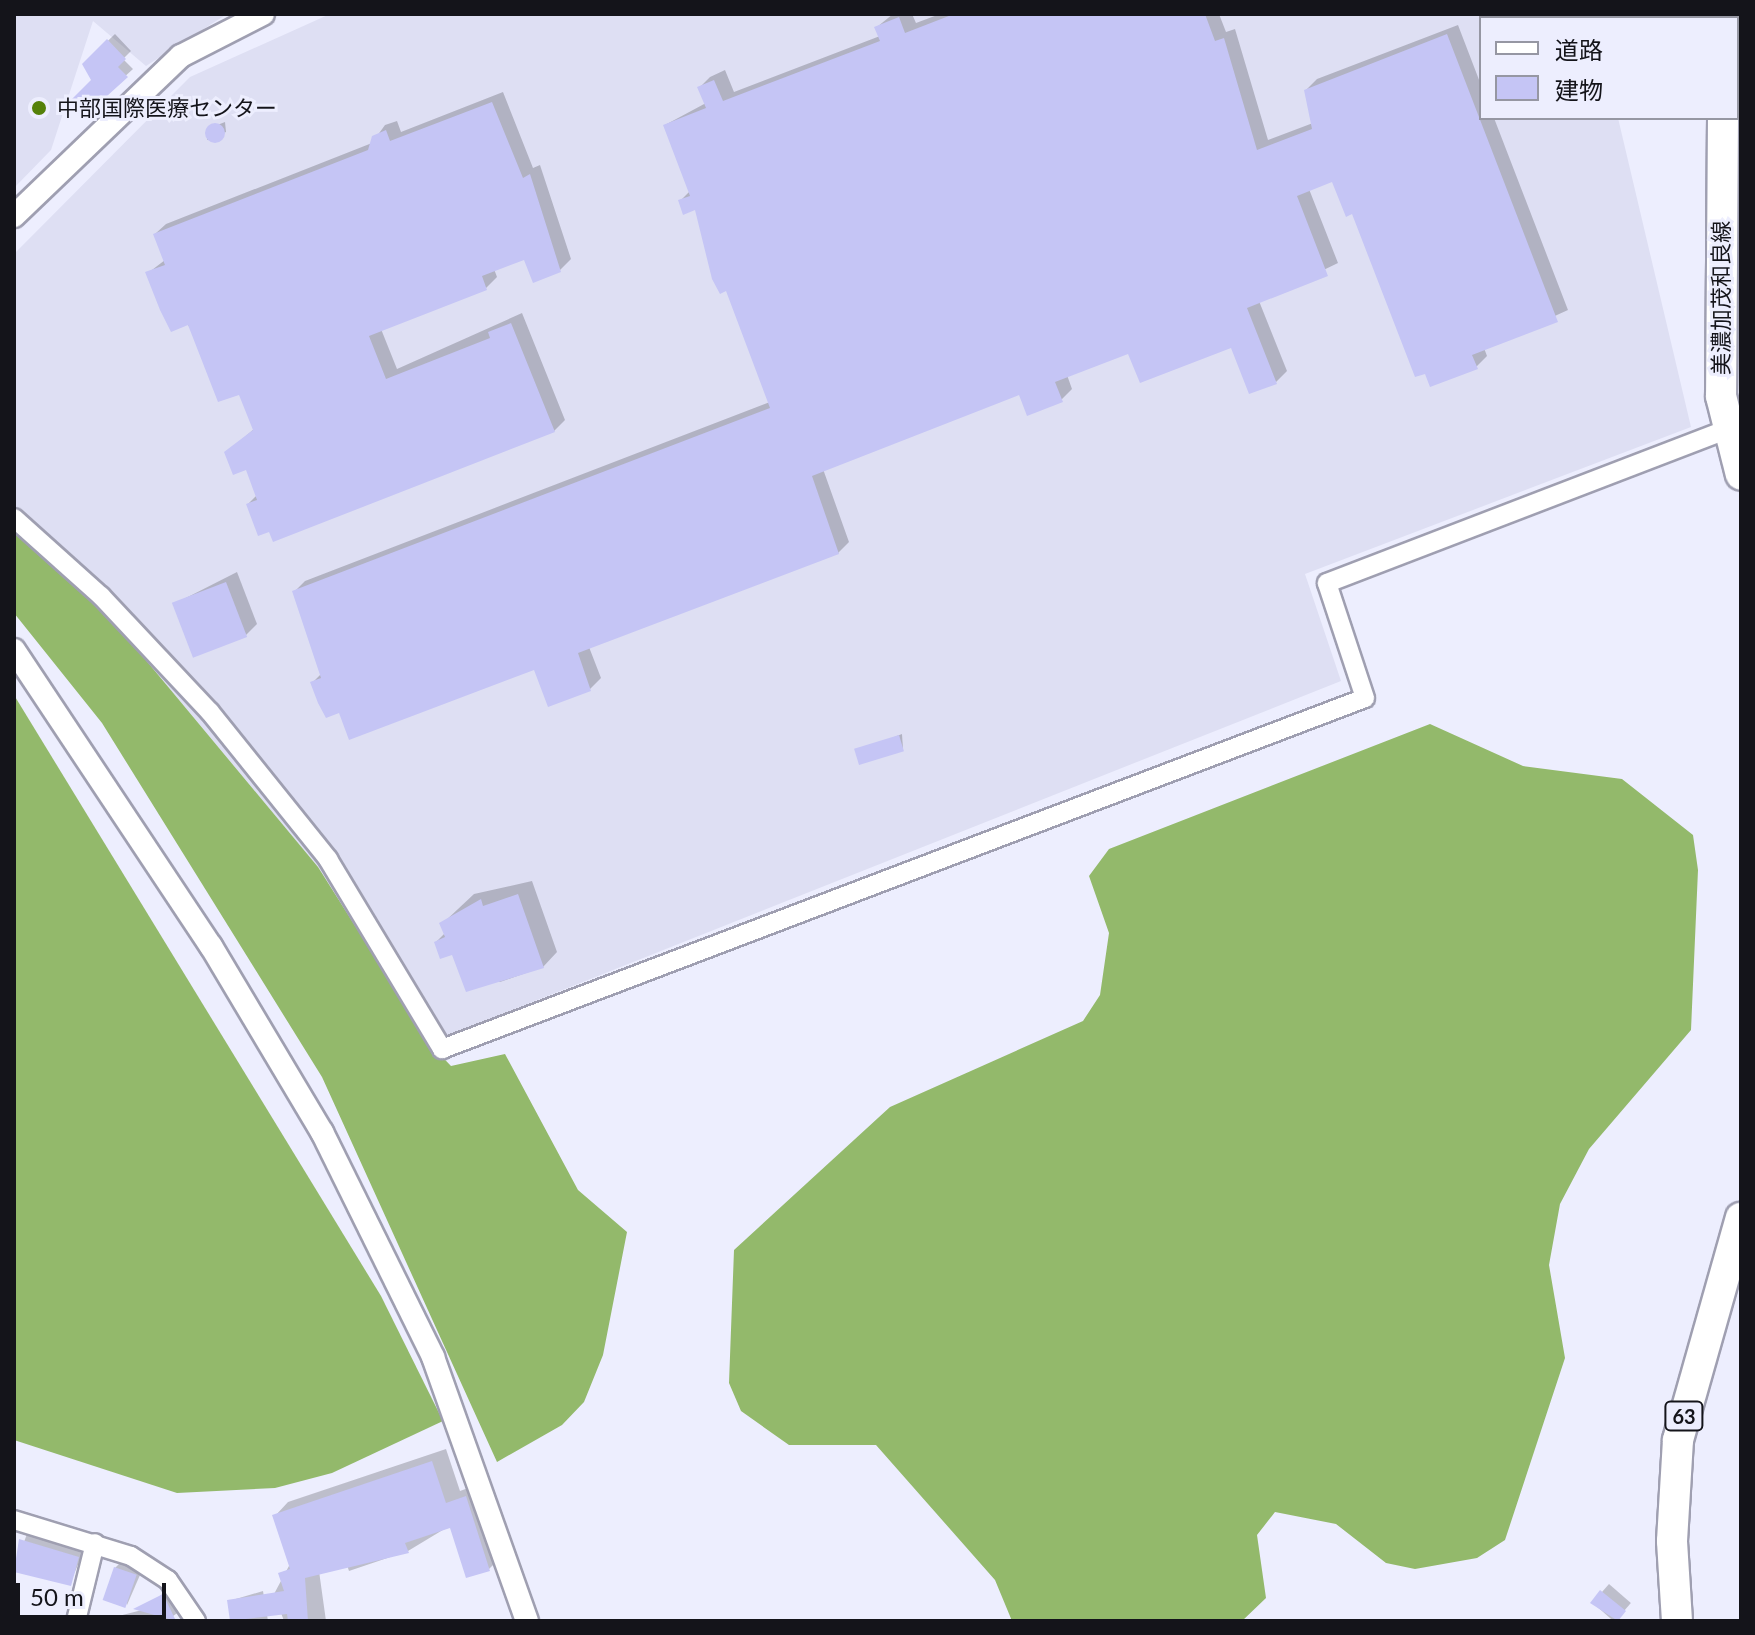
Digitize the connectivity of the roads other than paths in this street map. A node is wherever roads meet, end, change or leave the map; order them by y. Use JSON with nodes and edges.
{"nodes":[{"id":1,"x":263,"y":14,"type":"edge"},
{"id":2,"x":1723,"y":120,"type":"edge"},
{"id":3,"x":14,"y":216,"type":"edge"},
{"id":4,"x":1726,"y":430,"type":"junction"},
{"id":5,"x":1741,"y":475,"type":"edge"},
{"id":6,"x":14,"y":518,"type":"edge"},
{"id":7,"x":14,"y":650,"type":"edge"},
{"id":8,"x":1741,"y":1218,"type":"edge"},
{"id":9,"x":14,"y":1520,"type":"edge"},
{"id":10,"x":95,"y":1543,"type":"junction"},
{"id":11,"x":76,"y":1621,"type":"edge"},
{"id":12,"x":196,"y":1621,"type":"edge"},
{"id":13,"x":527,"y":1621,"type":"edge"},
{"id":14,"x":1677,"y":1621,"type":"edge"}],
"edges":[{"from":1,"to":3,"type":"street"},
{"from":2,"to":4,"type":"main road","name":"美濃加茂和良線"},
{"from":4,"to":5,"type":"main road","name":"美濃加茂和良線"},
{"from":4,"to":6,"type":"street"},
{"from":7,"to":13,"type":"street"},
{"from":8,"to":14,"type":"main road","number":"63"},
{"from":9,"to":10,"type":"street"},
{"from":10,"to":11,"type":"street"},
{"from":10,"to":12,"type":"street"}]}
